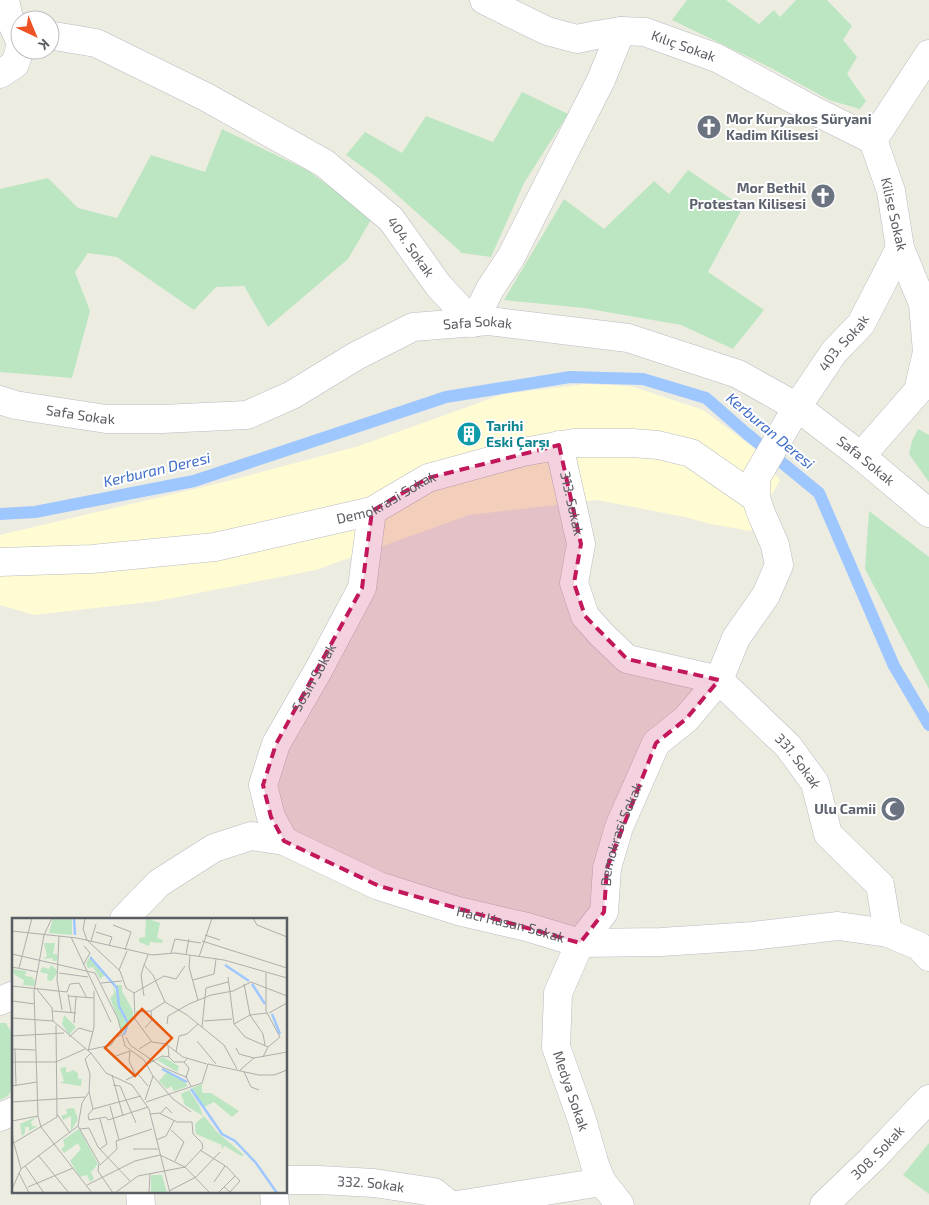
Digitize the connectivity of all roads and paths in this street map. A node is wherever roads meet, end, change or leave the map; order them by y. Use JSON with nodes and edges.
{"nodes":[{"id":1,"x":5,"y":0,"type":"edge"},
{"id":2,"x":484,"y":0,"type":"edge"},
{"id":3,"x":10,"y":19,"type":"edge"},
{"id":4,"x":621,"y":30,"type":"junction"},
{"id":5,"x":60,"y":37,"type":"edge"},
{"id":6,"x":929,"y":54,"type":"edge"},
{"id":7,"x":16,"y":60,"type":"edge"},
{"id":8,"x":0,"y":74,"type":"edge"},
{"id":9,"x":873,"y":140,"type":"junction"},
{"id":10,"x":900,"y":248,"type":"junction"},
{"id":11,"x":473,"y":323,"type":"junction"},
{"id":12,"x":924,"y":396,"type":"edge"},
{"id":13,"x":0,"y":400,"type":"edge"},
{"id":14,"x":797,"y":407,"type":"junction"},
{"id":15,"x":559,"y":445,"type":"junction"},
{"id":16,"x":861,"y":456,"type":"junction"},
{"id":17,"x":756,"y":488,"type":"junction"},
{"id":18,"x":372,"y":511,"type":"junction"},
{"id":19,"x":929,"y":513,"type":"edge"},
{"id":20,"x":0,"y":562,"type":"edge"},
{"id":21,"x":719,"y":680,"type":"junction"},
{"id":22,"x":284,"y":841,"type":"junction"},
{"id":23,"x":125,"y":918,"type":"edge"},
{"id":24,"x":888,"y":933,"type":"junction"},
{"id":25,"x":580,"y":943,"type":"junction"},
{"id":26,"x":929,"y":957,"type":"edge"},
{"id":27,"x":929,"y":1099,"type":"edge"},
{"id":28,"x":12,"y":1112,"type":"edge"},
{"id":29,"x":0,"y":1117,"type":"edge"},
{"id":30,"x":288,"y":1180,"type":"edge"},
{"id":31,"x":602,"y":1182,"type":"junction"},
{"id":32,"x":140,"y":1192,"type":"edge"},
{"id":33,"x":274,"y":1192,"type":"edge"},
{"id":34,"x":141,"y":1205,"type":"edge"},
{"id":35,"x":275,"y":1205,"type":"edge"},
{"id":36,"x":450,"y":1205,"type":"edge"},
{"id":37,"x":457,"y":1205,"type":"edge"},
{"id":38,"x":620,"y":1205,"type":"edge"},
{"id":39,"x":824,"y":1205,"type":"edge"}],
"edges":[{"from":1,"to":3,"type":"street"},
{"from":2,"to":4,"type":"street","name":"Kılıç Sokak"},
{"from":4,"to":9,"type":"street","name":"Kılıç Sokak"},
{"from":4,"to":11,"type":"street"},
{"from":5,"to":11,"type":"street","name":"404. Sokak"},
{"from":6,"to":9,"type":"street"},
{"from":7,"to":8,"type":"street"},
{"from":9,"to":10,"type":"street","name":"Kilise Sokak"},
{"from":10,"to":12,"type":"street","name":"Kilise Sokak"},
{"from":10,"to":14,"type":"street","name":"403. Sokak"},
{"from":11,"to":13,"type":"street","name":"Safa Sokak"},
{"from":11,"to":14,"type":"street","name":"Safa Sokak"},
{"from":12,"to":16,"type":"street","name":"Kilise Sokak"},
{"from":14,"to":16,"type":"street","name":"Safa Sokak"},
{"from":14,"to":17,"type":"street","name":"403. Sokak"},
{"from":15,"to":17,"type":"street","name":"Demokrasi Sokak"},
{"from":15,"to":18,"type":"street","name":"Demokrasi Sokak"},
{"from":15,"to":21,"type":"street","name":"313. Sokak"},
{"from":16,"to":19,"type":"street","name":"Safa Sokak"},
{"from":17,"to":21,"type":"street","name":"Demokrasi Sokak"},
{"from":18,"to":20,"type":"street","name":"Demokrasi Sokak"},
{"from":18,"to":22,"type":"street","name":"Sosın Sokak"},
{"from":21,"to":24,"type":"street","name":"331. Sokak"},
{"from":21,"to":25,"type":"street","name":"Demokrasi Sokak"},
{"from":22,"to":23,"type":"street","name":"Haci Hasan Sokak"},
{"from":22,"to":25,"type":"street","name":"Haci Hasan Sokak"},
{"from":24,"to":25,"type":"street","name":"Haci Hasan Sokak"},
{"from":24,"to":26,"type":"street","name":"Haci Hasan Sokak"},
{"from":25,"to":31,"type":"street","name":"Medya Sokak"},
{"from":27,"to":39,"type":"street","name":"308. Sokak"},
{"from":28,"to":29,"type":"street"},
{"from":30,"to":36,"type":"street","name":"332. Sokak"},
{"from":31,"to":37,"type":"street"},
{"from":31,"to":38,"type":"street","name":"Medya Sokak"},
{"from":32,"to":34,"type":"street"},
{"from":33,"to":35,"type":"street"}]}
